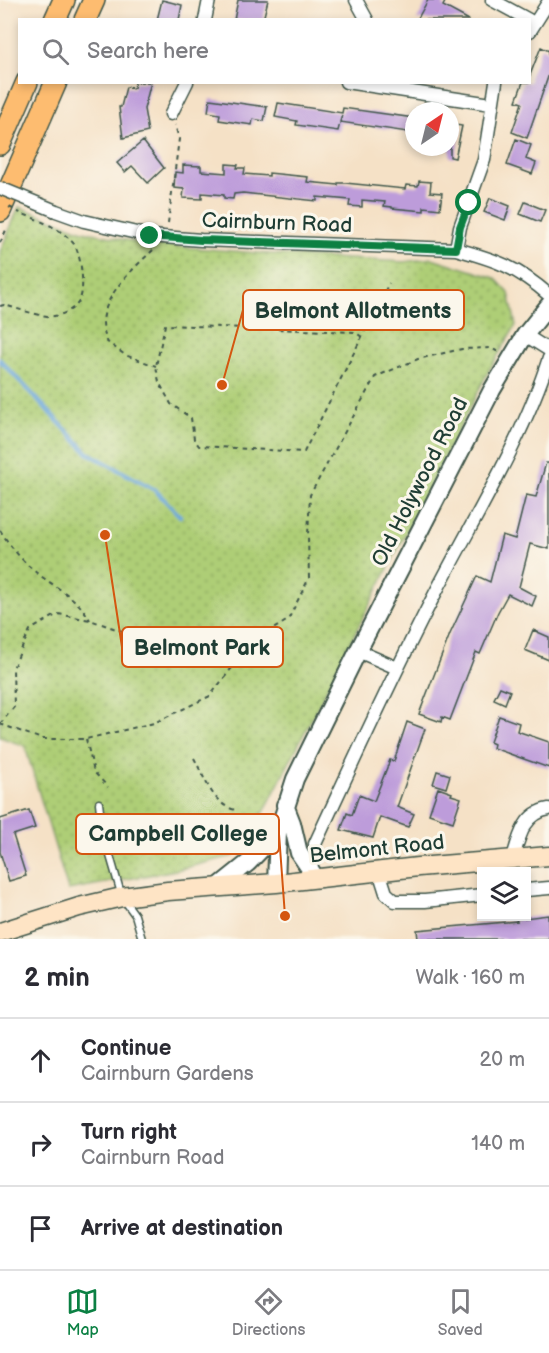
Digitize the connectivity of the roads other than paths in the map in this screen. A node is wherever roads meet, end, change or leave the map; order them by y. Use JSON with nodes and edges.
{"nodes":[{"id":1,"x":64,"y":0,"type":"edge"},
{"id":2,"x":94,"y":0,"type":"edge"},
{"id":3,"x":209,"y":0,"type":"edge"},
{"id":4,"x":357,"y":0,"type":"edge"},
{"id":5,"x":492,"y":0,"type":"edge"},
{"id":6,"x":549,"y":1,"type":"edge"},
{"id":7,"x":56,"y":18,"type":"edge"},
{"id":8,"x":86,"y":18,"type":"edge"},
{"id":9,"x":205,"y":18,"type":"edge"},
{"id":10,"x":366,"y":18,"type":"edge"},
{"id":11,"x":523,"y":18,"type":"edge"},
{"id":12,"x":531,"y":23,"type":"edge"},
{"id":13,"x":26,"y":84,"type":"edge"},
{"id":14,"x":55,"y":84,"type":"edge"},
{"id":15,"x":186,"y":84,"type":"edge"},
{"id":16,"x":366,"y":84,"type":"edge"},
{"id":17,"x":496,"y":84,"type":"edge"},
{"id":18,"x":491,"y":104,"type":"junction"},
{"id":19,"x":171,"y":114,"type":"road end"},
{"id":20,"x":0,"y":144,"type":"edge"},
{"id":21,"x":0,"y":188,"type":"edge"},
{"id":22,"x":8,"y":211,"type":"edge"},
{"id":23,"x":456,"y":249,"type":"junction"},
{"id":24,"x":549,"y":295,"type":"edge"},
{"id":25,"x":549,"y":305,"type":"edge"},
{"id":26,"x":525,"y":335,"type":"junction"},
{"id":27,"x":549,"y":350,"type":"edge"},
{"id":28,"x":549,"y":358,"type":"edge"},
{"id":29,"x":358,"y":651,"type":"junction"},
{"id":30,"x":397,"y":668,"type":"junction"},
{"id":31,"x":99,"y":803,"type":"dead end"},
{"id":32,"x":285,"y":805,"type":"junction"},
{"id":33,"x":549,"y":809,"type":"edge"},
{"id":34,"x":278,"y":832,"type":"junction"},
{"id":35,"x":315,"y":844,"type":"dead end"},
{"id":36,"x":549,"y":856,"type":"edge"},
{"id":37,"x":513,"y":858,"type":"junction"},
{"id":38,"x":379,"y":871,"type":"junction"},
{"id":39,"x":316,"y":878,"type":"junction"},
{"id":40,"x":276,"y":883,"type":"junction"},
{"id":41,"x":218,"y":887,"type":"junction"},
{"id":42,"x":549,"y":888,"type":"edge"},
{"id":43,"x":531,"y":890,"type":"edge"},
{"id":44,"x":477,"y":896,"type":"edge"},
{"id":45,"x":122,"y":897,"type":"junction"},
{"id":46,"x":0,"y":932,"type":"edge"},
{"id":47,"x":142,"y":939,"type":"edge"}],
"edges":[{"from":1,"to":7,"type":"highway"},
{"from":2,"to":8,"type":"highway"},
{"from":3,"to":9,"type":"street"},
{"from":4,"to":10,"type":"street"},
{"from":5,"to":11,"type":"street"},
{"from":6,"to":12,"type":"street"},
{"from":13,"to":20,"type":"highway"},
{"from":14,"to":22,"type":"highway"},
{"from":15,"to":19,"type":"street"},
{"from":16,"to":18,"type":"street"},
{"from":17,"to":18,"type":"street"},
{"from":18,"to":23,"type":"street"},
{"from":21,"to":23,"type":"street","name":"Cairnburn Road","bridge":true},
{"from":23,"to":24,"type":"street","name":"Cairnburn Road"},
{"from":25,"to":26,"type":"street","name":"Old Holywood Road"},
{"from":26,"to":27,"type":"street"},
{"from":26,"to":29,"type":"street","name":"Old Holywood Road"},
{"from":28,"to":30,"type":"street"},
{"from":29,"to":30,"type":"street"},
{"from":29,"to":32,"type":"street","name":"Old Holywood Road"},
{"from":30,"to":35,"type":"street"},
{"from":31,"to":45,"type":"lane"},
{"from":32,"to":34,"type":"street","name":"Old Holywood Road"},
{"from":32,"to":39,"type":"street"},
{"from":33,"to":37,"type":"street"},
{"from":34,"to":40,"type":"street","name":"Old Holywood Road"},
{"from":34,"to":41,"type":"street"},
{"from":36,"to":37,"type":"main road","name":"Belmont Road"},
{"from":37,"to":38,"type":"main road","name":"Belmont Road"},
{"from":38,"to":39,"type":"main road","name":"Belmont Road"},
{"from":38,"to":44,"type":"street"},
{"from":39,"to":40,"type":"main road","name":"Belmont Road"},
{"from":40,"to":41,"type":"main road","name":"Belmont Road"},
{"from":41,"to":45,"type":"main road","name":"Belmont Road"},
{"from":42,"to":43,"type":"street"},
{"from":45,"to":46,"type":"main road","name":"Belmont Road"},
{"from":45,"to":47,"type":"lane"}]}
